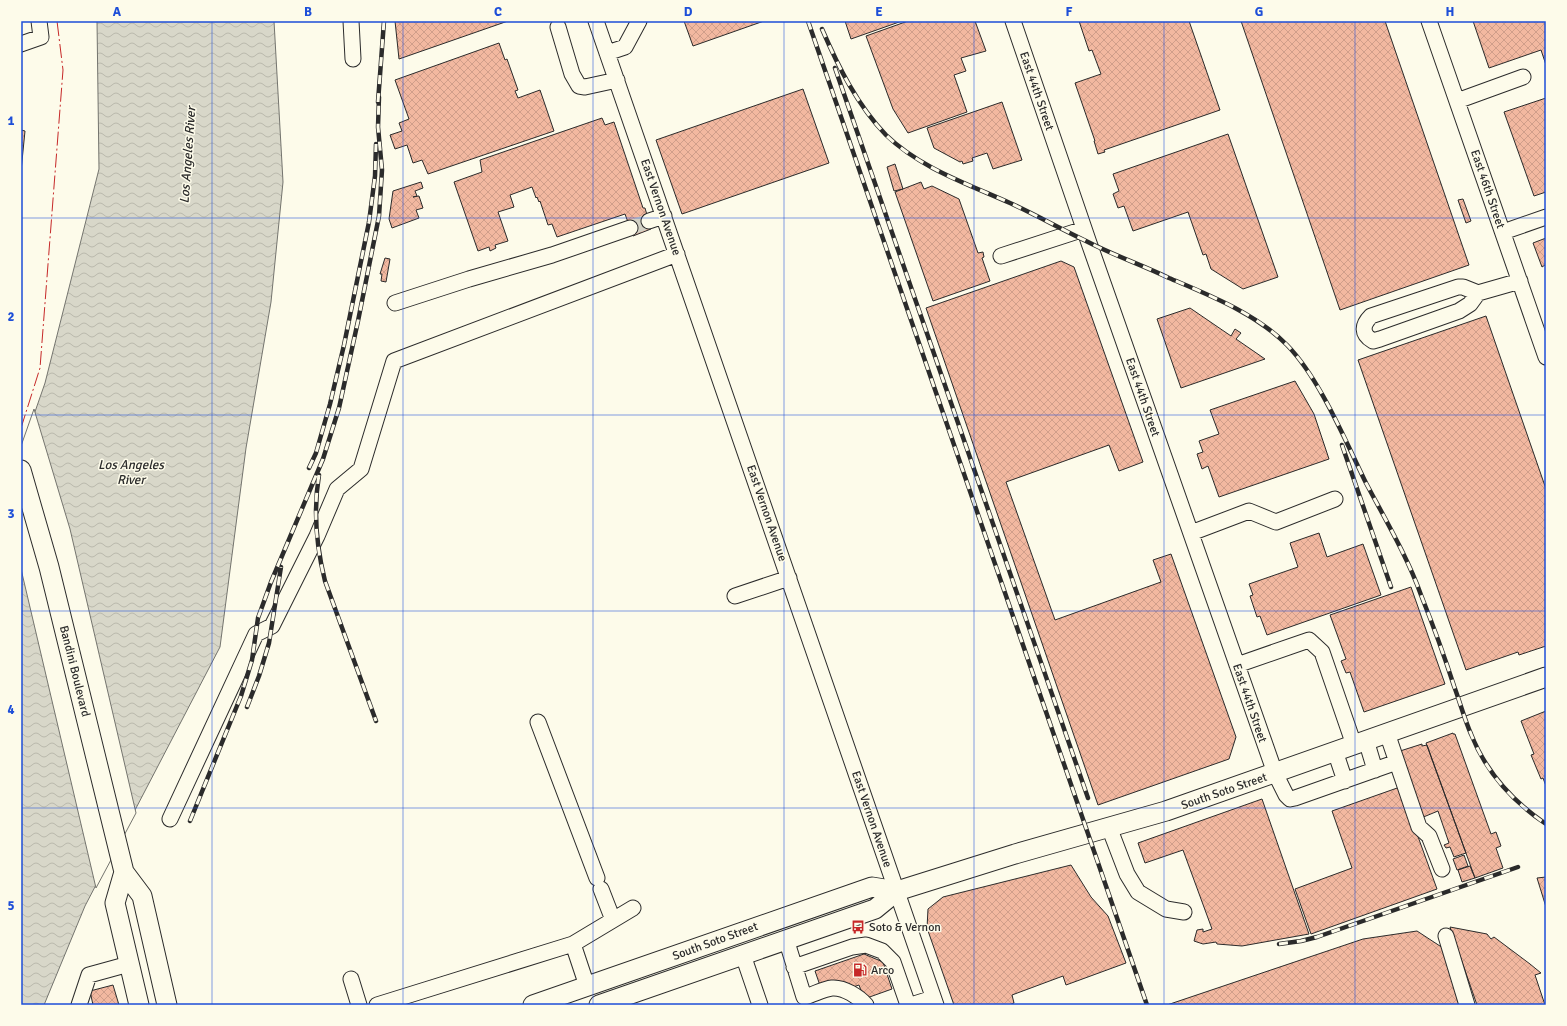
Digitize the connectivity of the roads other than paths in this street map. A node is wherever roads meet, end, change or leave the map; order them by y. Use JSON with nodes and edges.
{"nodes":[{"id":1,"x":39,"y":21,"type":"edge"},
{"id":2,"x":350,"y":21,"type":"edge"},
{"id":3,"x":596,"y":21,"type":"edge"},
{"id":4,"x":639,"y":21,"type":"edge"},
{"id":5,"x":1012,"y":21,"type":"edge"},
{"id":6,"x":1429,"y":21,"type":"edge"},
{"id":7,"x":558,"y":28,"type":"dead end"},
{"id":8,"x":21,"y":44,"type":"edge"},
{"id":9,"x":607,"y":53,"type":"junction"},
{"id":10,"x":353,"y":59,"type":"dead end"},
{"id":11,"x":1523,"y":77,"type":"dead end"},
{"id":12,"x":617,"y":80,"type":"junction"},
{"id":13,"x":1457,"y":101,"type":"junction"},
{"id":14,"x":664,"y":216,"type":"junction"},
{"id":15,"x":1546,"y":217,"type":"edge"},
{"id":16,"x":649,"y":221,"type":"tunnel mouth"},
{"id":17,"x":630,"y":228,"type":"tunnel mouth"},
{"id":18,"x":1084,"y":230,"type":"junction"},
{"id":19,"x":1502,"y":232,"type":"junction"},
{"id":20,"x":677,"y":254,"type":"junction"},
{"id":21,"x":1001,"y":256,"type":"dead end"},
{"id":22,"x":1520,"y":281,"type":"junction"},
{"id":23,"x":1478,"y":293,"type":"junction"},
{"id":24,"x":395,"y":303,"type":"dead end"},
{"id":25,"x":1546,"y":357,"type":"edge"},
{"id":26,"x":21,"y":470,"type":"edge"},
{"id":27,"x":1335,"y":499,"type":"dead end"},
{"id":28,"x":1191,"y":533,"type":"junction"},
{"id":29,"x":789,"y":578,"type":"junction"},
{"id":30,"x":735,"y":596,"type":"dead end"},
{"id":31,"x":1237,"y":665,"type":"junction"},
{"id":32,"x":1546,"y":677,"type":"edge"},
{"id":33,"x":538,"y":722,"type":"dead end"},
{"id":34,"x":1387,"y":733,"type":"junction"},
{"id":35,"x":1360,"y":743,"type":"junction"},
{"id":36,"x":1335,"y":752,"type":"junction"},
{"id":37,"x":1397,"y":762,"type":"junction"},
{"id":38,"x":1375,"y":770,"type":"junction"},
{"id":39,"x":1275,"y":773,"type":"junction"},
{"id":40,"x":1344,"y":781,"type":"junction"},
{"id":41,"x":170,"y":820,"type":"dead end"},
{"id":42,"x":1110,"y":827,"type":"junction"},
{"id":43,"x":1442,"y":869,"type":"dead end"},
{"id":44,"x":124,"y":872,"type":"junction"},
{"id":45,"x":897,"y":891,"type":"junction"},
{"id":46,"x":633,"y":908,"type":"dead end"},
{"id":47,"x":1184,"y":912,"type":"dead end"},
{"id":48,"x":613,"y":920,"type":"junction"},
{"id":49,"x":1446,"y":936,"type":"dead end"},
{"id":50,"x":786,"y":940,"type":"junction"},
{"id":51,"x":573,"y":944,"type":"junction"},
{"id":52,"x":743,"y":955,"type":"junction"},
{"id":53,"x":129,"y":964,"type":"junction"},
{"id":54,"x":794,"y":967,"type":"junction"},
{"id":55,"x":608,"y":978,"type":"junction"},
{"id":56,"x":351,"y":979,"type":"dead end"},
{"id":57,"x":587,"y":986,"type":"junction"},
{"id":58,"x":82,"y":1001,"type":"edge"},
{"id":59,"x":935,"y":1001,"type":"edge"},
{"id":60,"x":611,"y":1003,"type":"edge"},
{"id":61,"x":139,"y":1005,"type":"edge"},
{"id":62,"x":167,"y":1005,"type":"edge"},
{"id":63,"x":359,"y":1005,"type":"edge"},
{"id":64,"x":377,"y":1005,"type":"edge"},
{"id":65,"x":533,"y":1005,"type":"edge"},
{"id":66,"x":760,"y":1005,"type":"edge"},
{"id":67,"x":866,"y":1005,"type":"edge"},
{"id":68,"x":908,"y":1005,"type":"edge"},
{"id":69,"x":911,"y":1005,"type":"edge"},
{"id":70,"x":1467,"y":1005,"type":"edge"}],
"edges":[{"from":1,"to":8,"type":"street"},
{"from":2,"to":10,"type":"street"},
{"from":3,"to":9,"type":"street","name":"East Vernon Avenue"},
{"from":4,"to":9,"type":"street"},
{"from":5,"to":18,"type":"street","name":"East 44th Street"},
{"from":6,"to":13,"type":"street","name":"East 46th Street"},
{"from":7,"to":12,"type":"street"},
{"from":9,"to":12,"type":"street","name":"East Vernon Avenue"},
{"from":11,"to":13,"type":"street"},
{"from":12,"to":14,"type":"street","name":"East Vernon Avenue"},
{"from":13,"to":19,"type":"street","name":"East 46th Street"},
{"from":14,"to":16,"type":"street"},
{"from":14,"to":20,"type":"street","name":"East Vernon Avenue"},
{"from":15,"to":19,"type":"street"},
{"from":17,"to":24,"type":"street"},
{"from":18,"to":21,"type":"street"},
{"from":18,"to":28,"type":"street","name":"East 44th Street"},
{"from":19,"to":22,"type":"street","name":"East 46th Street"},
{"from":20,"to":29,"type":"street","name":"East Vernon Avenue"},
{"from":20,"to":41,"type":"street"},
{"from":22,"to":23,"type":"street"},
{"from":22,"to":25,"type":"street","name":"East 46th Street"},
{"from":23,"to":23,"type":"street"},
{"from":26,"to":44,"type":"main road","name":"Bandini Boulevard"},
{"from":27,"to":28,"type":"street"},
{"from":28,"to":31,"type":"street","name":"East 44th Street"},
{"from":29,"to":30,"type":"street"},
{"from":29,"to":45,"type":"street","name":"East Vernon Avenue"},
{"from":31,"to":35,"type":"street"},
{"from":31,"to":39,"type":"street","name":"East 44th Street"},
{"from":32,"to":34,"type":"main road","name":"South Soto Street"},
{"from":33,"to":48,"type":"street"},
{"from":34,"to":35,"type":"main road","name":"South Soto Street"},
{"from":34,"to":37,"type":"street"},
{"from":35,"to":36,"type":"main road","name":"South Soto Street"},
{"from":35,"to":38,"type":"street"},
{"from":36,"to":39,"type":"main road","name":"South Soto Street"},
{"from":36,"to":40,"type":"street"},
{"from":37,"to":38,"type":"street"},
{"from":37,"to":43,"type":"street"},
{"from":38,"to":40,"type":"street"},
{"from":39,"to":40,"type":"street","name":"East 44th Street"},
{"from":39,"to":42,"type":"main road","name":"South Soto Street"},
{"from":42,"to":45,"type":"main road","name":"South Soto Street"},
{"from":42,"to":47,"type":"street"},
{"from":44,"to":53,"type":"main road"},
{"from":44,"to":62,"type":"main road","name":"Bandini Boulevard"},
{"from":45,"to":50,"type":"main road","name":"South Soto Street"},
{"from":45,"to":55,"type":"main road","name":"South Soto Street"},
{"from":45,"to":59,"type":"street","name":"East Vernon Avenue"},
{"from":46,"to":48,"type":"street"},
{"from":48,"to":51,"type":"street"},
{"from":49,"to":70,"type":"street"},
{"from":50,"to":52,"type":"main road","name":"South Soto Street"},
{"from":50,"to":54,"type":"street"},
{"from":51,"to":57,"type":"street"},
{"from":51,"to":64,"type":"street"},
{"from":52,"to":60,"type":"main road","name":"South Soto Street"},
{"from":52,"to":66,"type":"street"},
{"from":53,"to":58,"type":"street"},
{"from":53,"to":61,"type":"main road"},
{"from":54,"to":67,"type":"street"},
{"from":54,"to":68,"type":"street"},
{"from":55,"to":57,"type":"main road","name":"South Soto Street"},
{"from":55,"to":60,"type":"main road"},
{"from":56,"to":63,"type":"street"},
{"from":57,"to":65,"type":"main road","name":"South Soto Street"},
{"from":59,"to":69,"type":"street"}]}
